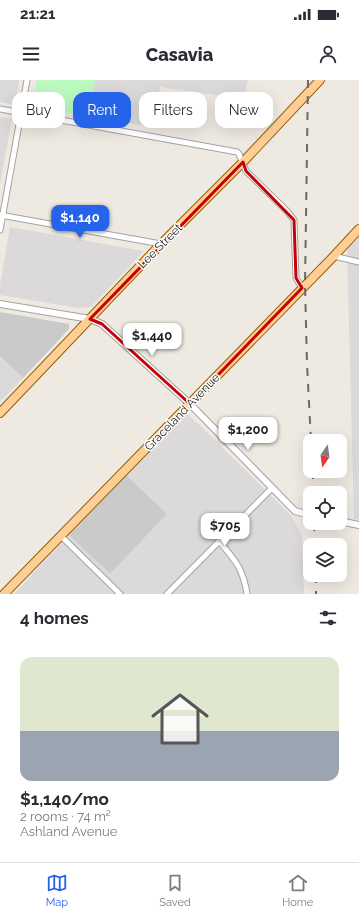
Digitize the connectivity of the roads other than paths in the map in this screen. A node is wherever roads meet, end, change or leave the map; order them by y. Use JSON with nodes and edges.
{"nodes":[{"id":1,"x":27,"y":80,"type":"edge"},
{"id":2,"x":320,"y":80,"type":"edge"},
{"id":3,"x":25,"y":92,"type":"edge"},
{"id":4,"x":0,"y":110,"type":"edge"},
{"id":5,"x":12,"y":112,"type":"edge"},
{"id":6,"x":65,"y":121,"type":"edge"},
{"id":7,"x":18,"y":128,"type":"edge"},
{"id":8,"x":243,"y":162,"type":"junction"},
{"id":9,"x":1,"y":216,"type":"edge"},
{"id":10,"x":359,"y":229,"type":"edge"},
{"id":11,"x":0,"y":230,"type":"edge"},
{"id":12,"x":161,"y":244,"type":"junction"},
{"id":13,"x":334,"y":256,"type":"junction"},
{"id":14,"x":359,"y":262,"type":"edge"},
{"id":15,"x":302,"y":288,"type":"junction"},
{"id":16,"x":0,"y":304,"type":"edge"},
{"id":17,"x":90,"y":319,"type":"junction"},
{"id":18,"x":190,"y":404,"type":"junction"},
{"id":19,"x":0,"y":413,"type":"edge"},
{"id":20,"x":272,"y":488,"type":"junction"},
{"id":21,"x":303,"y":513,"type":"edge"},
{"id":22,"x":347,"y":522,"type":"edge"},
{"id":23,"x":359,"y":525,"type":"edge"},
{"id":24,"x":60,"y":535,"type":"junction"},
{"id":25,"x":219,"y":541,"type":"junction"},
{"id":26,"x":4,"y":594,"type":"edge"},
{"id":27,"x":120,"y":594,"type":"edge"},
{"id":28,"x":167,"y":594,"type":"edge"},
{"id":29,"x":247,"y":594,"type":"edge"}],
"edges":[{"from":1,"to":3,"type":"street"},
{"from":2,"to":8,"type":"main road","name":"Lee Street"},
{"from":4,"to":5,"type":"street"},
{"from":6,"to":8,"type":"street"},
{"from":7,"to":9,"type":"street"},
{"from":8,"to":12,"type":"main road","name":"Lee Street"},
{"from":8,"to":15,"type":"street"},
{"from":9,"to":11,"type":"street"},
{"from":9,"to":12,"type":"street"},
{"from":10,"to":13,"type":"main road","name":"Graceland Avenue"},
{"from":12,"to":17,"type":"main road","name":"Lee Street"},
{"from":13,"to":14,"type":"street"},
{"from":13,"to":15,"type":"main road","name":"Graceland Avenue"},
{"from":15,"to":18,"type":"main road","name":"Graceland Avenue"},
{"from":16,"to":17,"type":"street"},
{"from":17,"to":18,"type":"street"},
{"from":17,"to":19,"type":"main road","name":"Lee Street"},
{"from":18,"to":20,"type":"street"},
{"from":18,"to":24,"type":"main road","name":"Graceland Avenue"},
{"from":20,"to":21,"type":"street"},
{"from":20,"to":25,"type":"street"},
{"from":22,"to":23,"type":"street"},
{"from":24,"to":26,"type":"main road","name":"Graceland Avenue"},
{"from":24,"to":27,"type":"street"},
{"from":25,"to":28,"type":"street"},
{"from":25,"to":29,"type":"street"}]}
